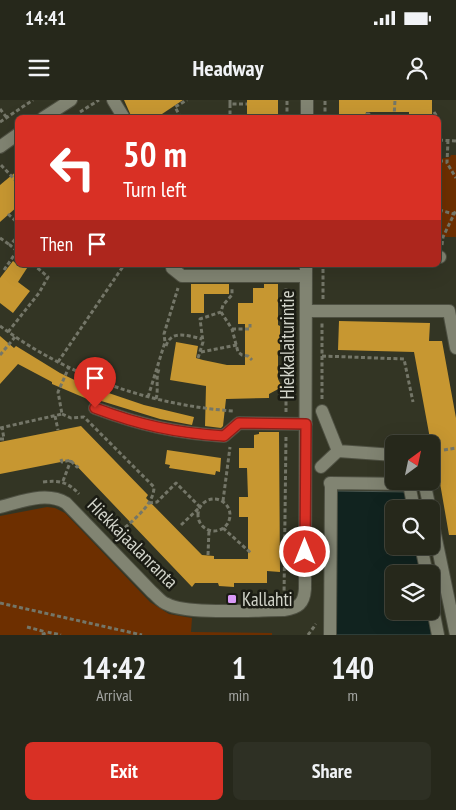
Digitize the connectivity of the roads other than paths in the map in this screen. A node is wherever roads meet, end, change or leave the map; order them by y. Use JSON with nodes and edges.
{"nodes":[{"id":1,"x":113,"y":100,"type":"edge"},
{"id":2,"x":307,"y":100,"type":"edge"},
{"id":3,"x":67,"y":101,"type":"edge"},
{"id":4,"x":48,"y":115,"type":"edge"},
{"id":5,"x":122,"y":115,"type":"edge"},
{"id":6,"x":306,"y":115,"type":"edge"},
{"id":7,"x":15,"y":136,"type":"edge"},
{"id":8,"x":0,"y":147,"type":"edge"},
{"id":9,"x":172,"y":267,"type":"edge"},
{"id":10,"x":306,"y":271,"type":"edge"},
{"id":11,"x":306,"y":311,"type":"junction"},
{"id":12,"x":453,"y":311,"type":"edge"},
{"id":13,"x":456,"y":348,"type":"edge"},
{"id":14,"x":322,"y":406,"type":"road end"},
{"id":15,"x":95,"y":408,"type":"dead end"},
{"id":16,"x":306,"y":424,"type":"junction"},
{"id":17,"x":338,"y":451,"type":"junction"},
{"id":18,"x":385,"y":454,"type":"edge"},
{"id":19,"x":321,"y":467,"type":"dead end"},
{"id":20,"x":413,"y":500,"type":"edge"},
{"id":21,"x":0,"y":507,"type":"edge"},
{"id":22,"x":439,"y":555,"type":"edge"},
{"id":23,"x":300,"y":605,"type":"joint"},
{"id":24,"x":435,"y":620,"type":"edge"},
{"id":25,"x":330,"y":635,"type":"edge"},
{"id":26,"x":438,"y":635,"type":"edge"},
{"id":27,"x":456,"y":635,"type":"edge"}],
"edges":[{"from":1,"to":5,"type":"street"},
{"from":2,"to":6,"type":"street"},
{"from":3,"to":4,"type":"street"},
{"from":7,"to":8,"type":"street"},
{"from":9,"to":10,"type":"street"},
{"from":10,"to":11,"type":"street","name":"Hiekkalaiturintie"},
{"from":11,"to":12,"type":"street"},
{"from":11,"to":16,"type":"street","name":"Hiekkalaiturintie"},
{"from":12,"to":13,"type":"street"},
{"from":14,"to":17,"type":"street"},
{"from":15,"to":16,"type":"street"},
{"from":16,"to":23,"type":"street","name":"Hiekkalaiturintie"},
{"from":17,"to":18,"type":"street"},
{"from":17,"to":19,"type":"street"},
{"from":20,"to":25,"type":"street"},
{"from":21,"to":23,"type":"street","name":"Hiekkajaalanranta"},
{"from":22,"to":27,"type":"street"},
{"from":24,"to":26,"type":"street"}]}
